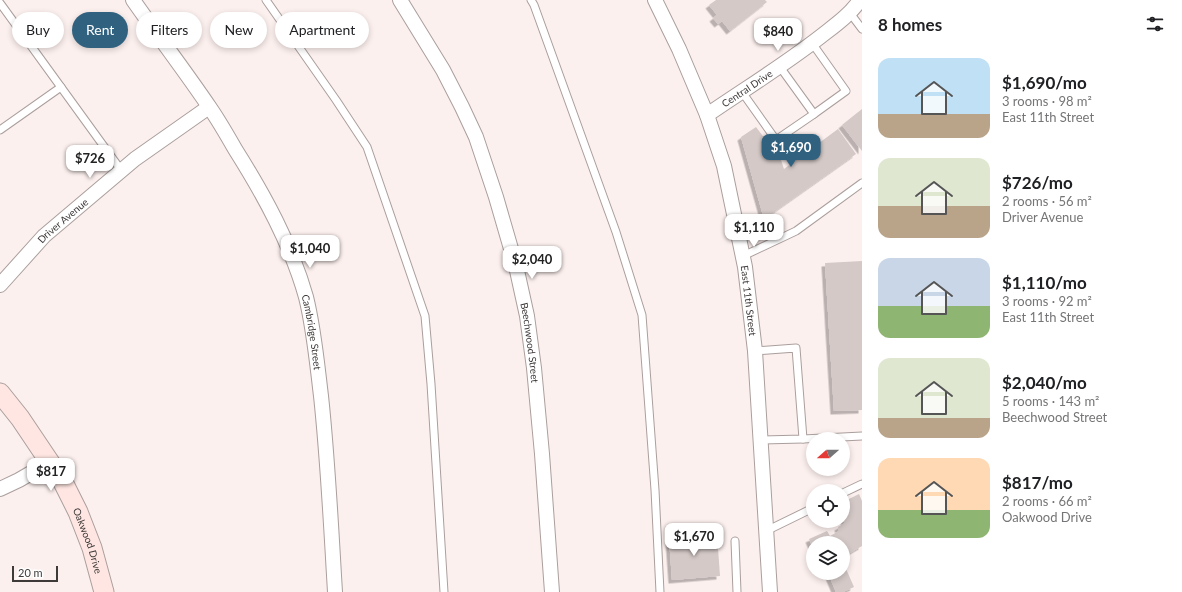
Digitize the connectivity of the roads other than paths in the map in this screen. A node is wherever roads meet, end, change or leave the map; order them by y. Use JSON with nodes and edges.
{"nodes":[{"id":1,"x":133,"y":0,"type":"edge"},
{"id":2,"x":266,"y":0,"type":"edge"},
{"id":3,"x":400,"y":0,"type":"edge"},
{"id":4,"x":531,"y":0,"type":"edge"},
{"id":5,"x":656,"y":0,"type":"edge"},
{"id":6,"x":860,"y":0,"type":"edge"},
{"id":7,"x":0,"y":3,"type":"edge"},
{"id":8,"x":850,"y":13,"type":"junction"},
{"id":9,"x":862,"y":29,"type":"edge"},
{"id":10,"x":812,"y":43,"type":"junction"},
{"id":11,"x":780,"y":67,"type":"junction"},
{"id":12,"x":61,"y":87,"type":"junction"},
{"id":13,"x":742,"y":92,"type":"junction"},
{"id":14,"x":210,"y":107,"type":"junction"},
{"id":15,"x":814,"y":114,"type":"junction"},
{"id":16,"x":707,"y":115,"type":"junction"},
{"id":17,"x":0,"y":130,"type":"edge"},
{"id":18,"x":121,"y":170,"type":"junction"},
{"id":19,"x":862,"y":183,"type":"edge"},
{"id":20,"x":743,"y":256,"type":"junction"},
{"id":21,"x":0,"y":285,"type":"edge"},
{"id":22,"x":755,"y":351,"type":"junction"},
{"id":23,"x":0,"y":393,"type":"edge"},
{"id":24,"x":862,"y":436,"type":"edge"},
{"id":25,"x":803,"y":439,"type":"junction"},
{"id":26,"x":761,"y":440,"type":"junction"},
{"id":27,"x":50,"y":462,"type":"junction"},
{"id":28,"x":862,"y":484,"type":"edge"},
{"id":29,"x":0,"y":489,"type":"edge"},
{"id":30,"x":850,"y":490,"type":"edge"},
{"id":31,"x":806,"y":511,"type":"edge"},
{"id":32,"x":766,"y":531,"type":"junction"},
{"id":33,"x":735,"y":541,"type":"dead end"},
{"id":34,"x":104,"y":592,"type":"edge"},
{"id":35,"x":335,"y":592,"type":"edge"},
{"id":36,"x":444,"y":592,"type":"edge"},
{"id":37,"x":552,"y":592,"type":"edge"},
{"id":38,"x":660,"y":592,"type":"edge"},
{"id":39,"x":737,"y":592,"type":"edge"},
{"id":40,"x":770,"y":592,"type":"edge"}],
"edges":[{"from":1,"to":14,"type":"street","name":"Cambridge Street"},
{"from":2,"to":36,"type":"lane"},
{"from":3,"to":37,"type":"street","name":"Beechwood Street"},
{"from":4,"to":38,"type":"lane"},
{"from":5,"to":16,"type":"street","name":"East 11th Street"},
{"from":6,"to":8,"type":"street","name":"Central Drive"},
{"from":7,"to":12,"type":"lane"},
{"from":8,"to":9,"type":"lane"},
{"from":8,"to":10,"type":"street","name":"Central Drive"},
{"from":10,"to":11,"type":"street","name":"Central Drive"},
{"from":10,"to":15,"type":"lane"},
{"from":11,"to":13,"type":"street","name":"Central Drive"},
{"from":11,"to":15,"type":"lane"},
{"from":12,"to":17,"type":"lane"},
{"from":12,"to":18,"type":"lane"},
{"from":13,"to":15,"type":"lane"},
{"from":13,"to":16,"type":"street","name":"Central Drive"},
{"from":14,"to":18,"type":"street","name":"Driver Avenue"},
{"from":14,"to":35,"type":"street","name":"Cambridge Street"},
{"from":16,"to":20,"type":"street","name":"East 11th Street"},
{"from":18,"to":21,"type":"street","name":"Driver Avenue"},
{"from":19,"to":20,"type":"lane"},
{"from":20,"to":22,"type":"street","name":"East 11th Street"},
{"from":22,"to":25,"type":"lane"},
{"from":22,"to":26,"type":"street","name":"East 11th Street"},
{"from":23,"to":27,"type":"street","name":"Oakwood Drive"},
{"from":24,"to":25,"type":"lane"},
{"from":25,"to":26,"type":"lane"},
{"from":26,"to":32,"type":"street","name":"East 11th Street"},
{"from":27,"to":29,"type":"street"},
{"from":27,"to":34,"type":"street","name":"Oakwood Drive"},
{"from":28,"to":30,"type":"lane"},
{"from":31,"to":32,"type":"lane"},
{"from":32,"to":40,"type":"street","name":"East 11th Street"},
{"from":33,"to":39,"type":"lane"}]}
